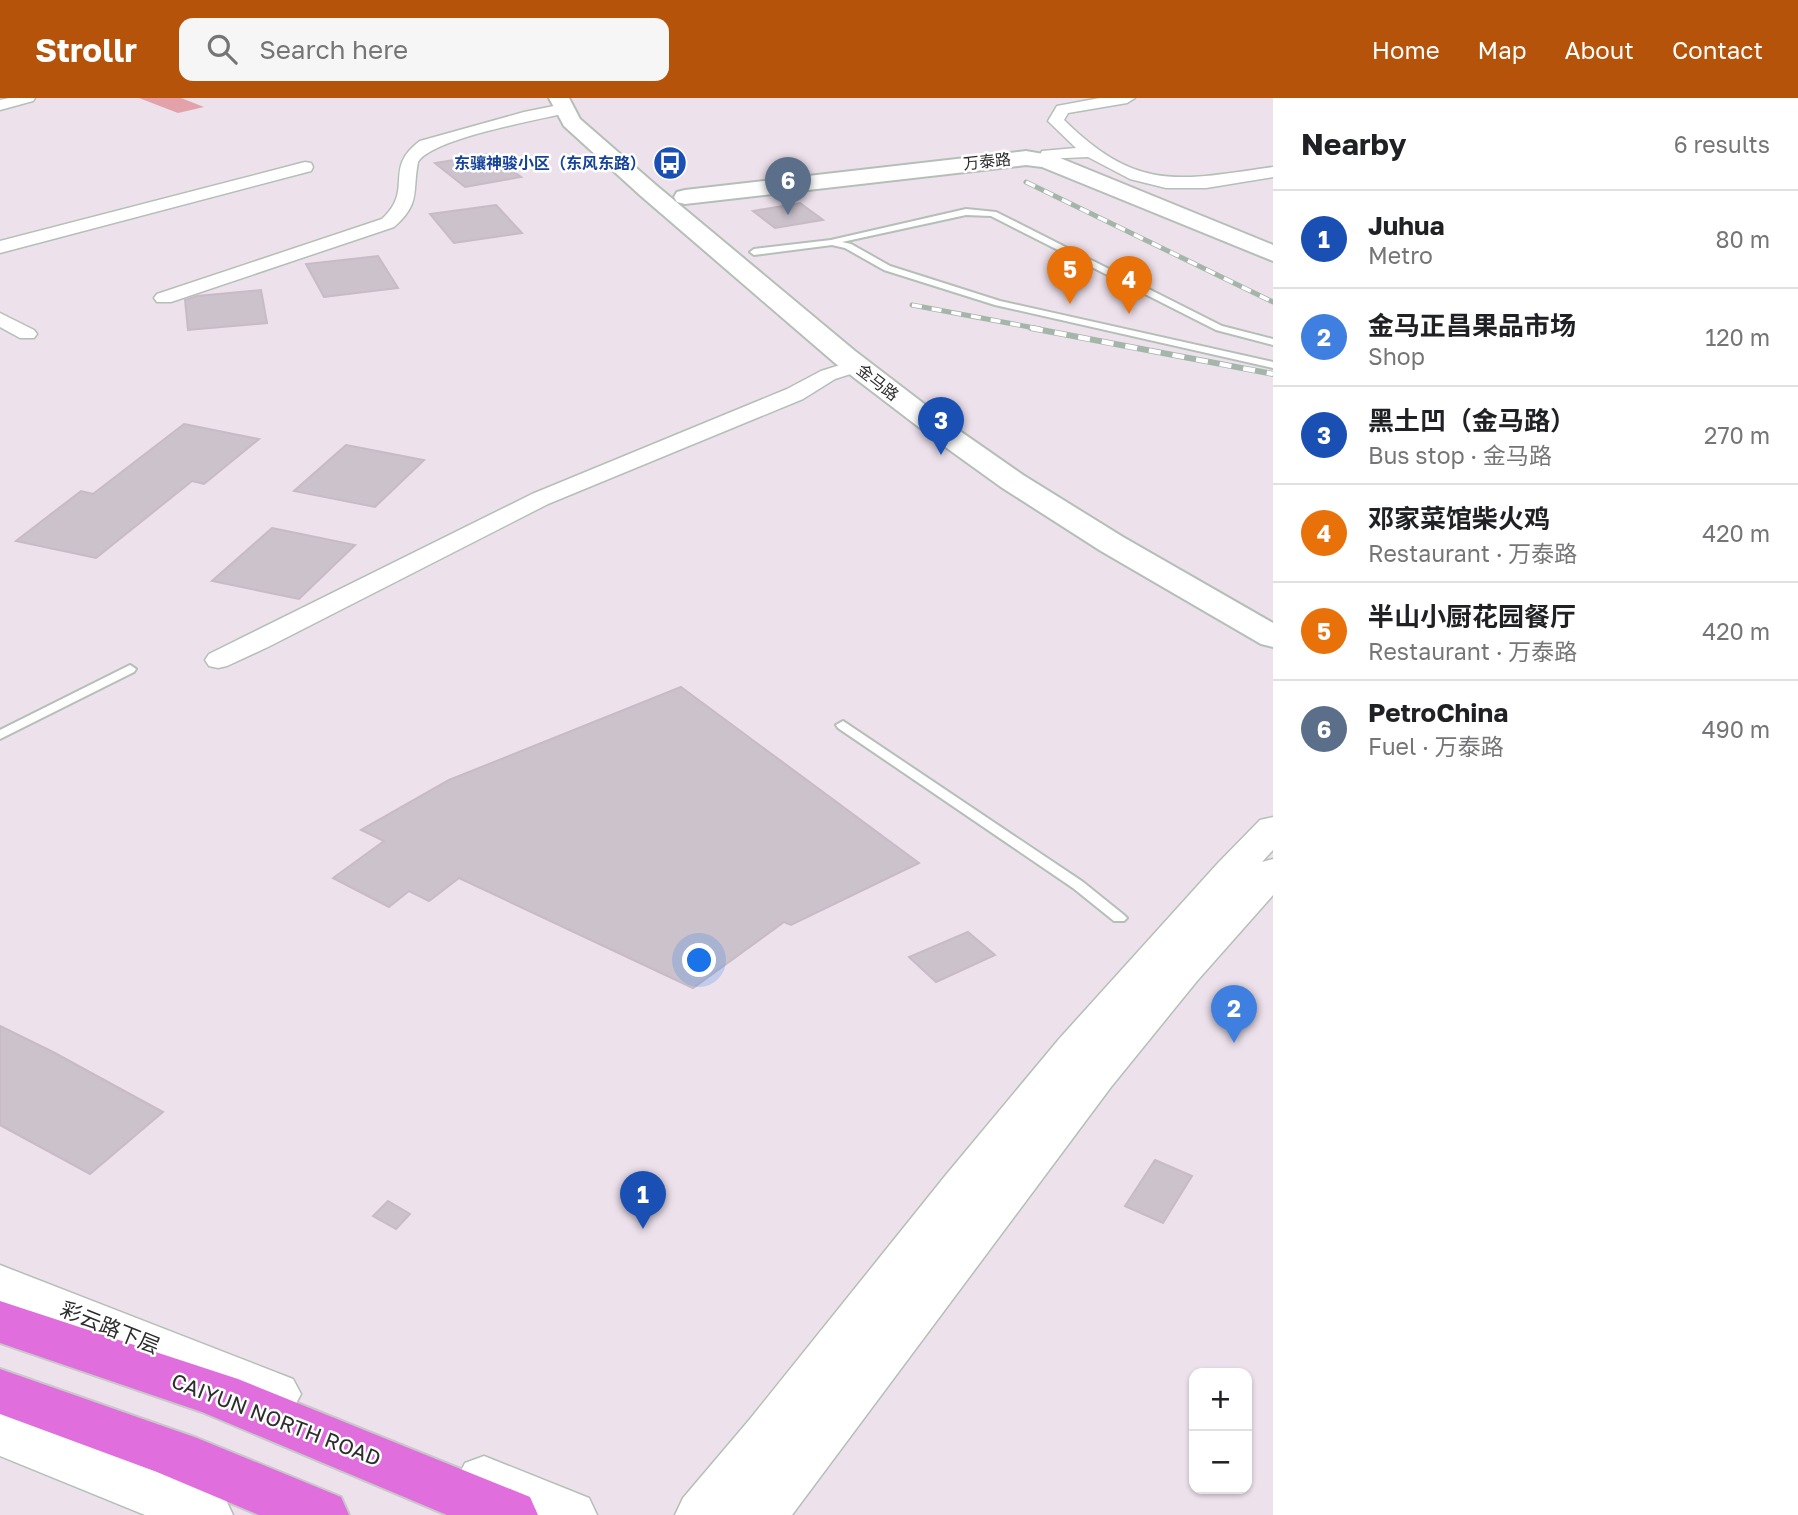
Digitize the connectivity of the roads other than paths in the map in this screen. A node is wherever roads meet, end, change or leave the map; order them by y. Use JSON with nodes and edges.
{"nodes":[{"id":1,"x":27,"y":98,"type":"edge"},
{"id":2,"x":1127,"y":98,"type":"edge"},
{"id":3,"x":568,"y":102,"type":"edge"},
{"id":4,"x":0,"y":105,"type":"edge"},
{"id":5,"x":1085,"y":148,"type":"junction"},
{"id":6,"x":1041,"y":159,"type":"junction"},
{"id":7,"x":305,"y":167,"type":"dead end"},
{"id":8,"x":1273,"y":172,"type":"edge"},
{"id":9,"x":688,"y":199,"type":"junction"},
{"id":10,"x":832,"y":242,"type":"junction"},
{"id":11,"x":0,"y":247,"type":"edge"},
{"id":12,"x":754,"y":252,"type":"junction"},
{"id":13,"x":1273,"y":254,"type":"edge"},
{"id":14,"x":1273,"y":260,"type":"edge"},
{"id":15,"x":164,"y":298,"type":"dead end"},
{"id":16,"x":0,"y":318,"type":"edge"},
{"id":17,"x":27,"y":334,"type":"dead end"},
{"id":18,"x":1273,"y":342,"type":"edge"},
{"id":19,"x":1273,"y":365,"type":"edge"},
{"id":20,"x":856,"y":366,"type":"junction"},
{"id":21,"x":1273,"y":608,"type":"edge"},
{"id":22,"x":1273,"y":637,"type":"edge"},
{"id":23,"x":218,"y":660,"type":"dead end"},
{"id":24,"x":130,"y":669,"type":"dead end"},
{"id":25,"x":843,"y":725,"type":"dead end"},
{"id":26,"x":0,"y":735,"type":"edge"},
{"id":27,"x":1273,"y":828,"type":"edge"},
{"id":28,"x":1273,"y":871,"type":"edge"},
{"id":29,"x":1119,"y":918,"type":"dead end"},
{"id":30,"x":0,"y":1284,"type":"edge"},
{"id":31,"x":12,"y":1326,"type":"edge"},
{"id":32,"x":0,"y":1391,"type":"edge"},
{"id":33,"x":0,"y":1433,"type":"edge"},
{"id":34,"x":206,"y":1515,"type":"edge"},
{"id":35,"x":321,"y":1515,"type":"edge"},
{"id":36,"x":510,"y":1515,"type":"edge"},
{"id":37,"x":570,"y":1515,"type":"edge"},
{"id":38,"x":702,"y":1515,"type":"edge"},
{"id":39,"x":759,"y":1515,"type":"edge"}],
"edges":[{"from":1,"to":4,"type":"street"},
{"from":2,"to":5,"type":"street"},
{"from":3,"to":9,"type":"main road","name":"金马路"},
{"from":3,"to":15,"type":"street"},
{"from":3,"to":20,"type":"main road","name":"金马路"},
{"from":5,"to":6,"type":"street"},
{"from":5,"to":8,"type":"street"},
{"from":6,"to":9,"type":"main road","name":"万泰路"},
{"from":6,"to":13,"type":"main road","name":"万泰路"},
{"from":6,"to":14,"type":"main road","name":"万泰路"},
{"from":7,"to":11,"type":"street"},
{"from":9,"to":12,"type":"main road","name":"金马路"},
{"from":10,"to":12,"type":"lane"},
{"from":10,"to":18,"type":"lane"},
{"from":10,"to":19,"type":"lane"},
{"from":12,"to":21,"type":"main road","name":"金马路"},
{"from":16,"to":17,"type":"street"},
{"from":20,"to":22,"type":"main road","name":"金马路"},
{"from":20,"to":23,"type":"street"},
{"from":24,"to":26,"type":"lane"},
{"from":25,"to":29,"type":"lane"},
{"from":27,"to":38,"type":"street"},
{"from":28,"to":39,"type":"street"},
{"from":30,"to":37,"type":"street","name":"彩云路下层"},
{"from":31,"to":36,"type":"highway","name":"CAIYUN NORTH ROAD"},
{"from":32,"to":35,"type":"highway"},
{"from":33,"to":34,"type":"street"}]}
